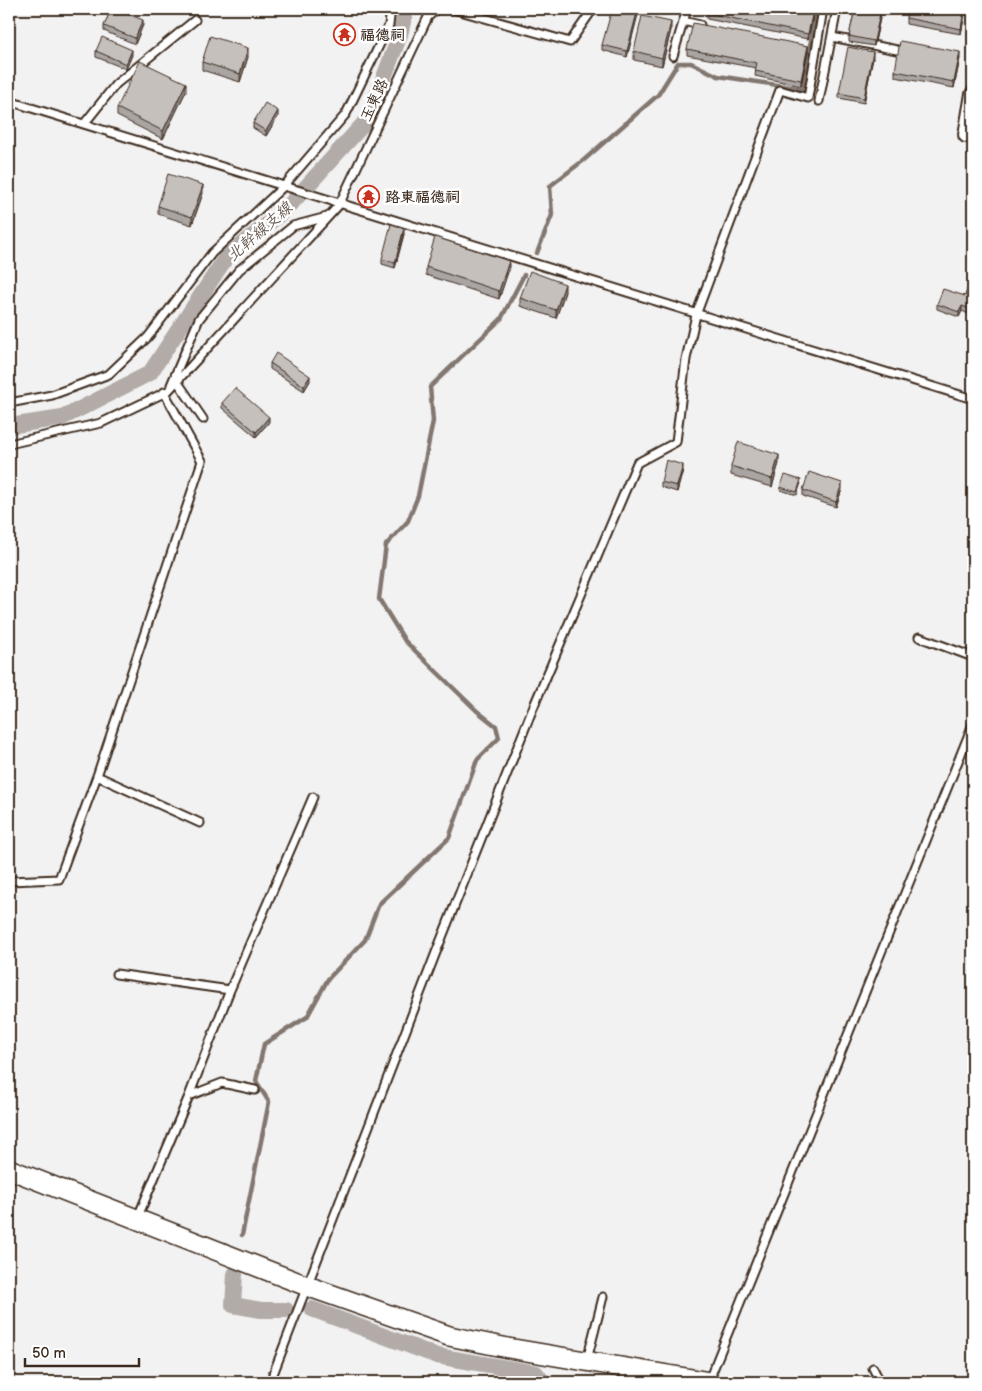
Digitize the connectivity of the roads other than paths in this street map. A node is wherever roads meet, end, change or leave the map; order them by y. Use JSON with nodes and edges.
{"nodes":[{"id":1,"x":391,"y":9,"type":"edge"},
{"id":2,"x":427,"y":9,"type":"edge"},
{"id":3,"x":437,"y":9,"type":"edge"},
{"id":4,"x":453,"y":9,"type":"edge"},
{"id":5,"x":593,"y":9,"type":"edge"},
{"id":6,"x":687,"y":9,"type":"edge"},
{"id":7,"x":823,"y":9,"type":"edge"},
{"id":8,"x":837,"y":9,"type":"edge"},
{"id":9,"x":428,"y":17,"type":"junction"},
{"id":10,"x":195,"y":20,"type":"dead end"},
{"id":11,"x":684,"y":21,"type":"junction"},
{"id":12,"x":712,"y":28,"type":"edge"},
{"id":13,"x":832,"y":38,"type":"junction"},
{"id":14,"x":898,"y":50,"type":"edge"},
{"id":15,"x":673,"y":56,"type":"dead end"},
{"id":16,"x":973,"y":94,"type":"edge"},
{"id":17,"x":9,"y":101,"type":"edge"},
{"id":18,"x":820,"y":101,"type":"dead end"},
{"id":19,"x":84,"y":124,"type":"junction"},
{"id":20,"x":966,"y":135,"type":"dead end"},
{"id":21,"x":284,"y":186,"type":"junction"},
{"id":22,"x":339,"y":205,"type":"junction"},
{"id":23,"x":327,"y":217,"type":"junction"},
{"id":24,"x":696,"y":315,"type":"junction"},
{"id":25,"x":177,"y":381,"type":"junction"},
{"id":26,"x":166,"y":392,"type":"junction"},
{"id":27,"x":973,"y":399,"type":"edge"},
{"id":28,"x":9,"y":403,"type":"edge"},
{"id":29,"x":203,"y":419,"type":"dead end"},
{"id":30,"x":9,"y":444,"type":"edge"},
{"id":31,"x":919,"y":636,"type":"dead end"},
{"id":32,"x":973,"y":657,"type":"edge"},
{"id":33,"x":973,"y":724,"type":"edge"},
{"id":34,"x":97,"y":776,"type":"junction"},
{"id":35,"x":313,"y":797,"type":"dead end"},
{"id":36,"x":200,"y":823,"type":"dead end"},
{"id":37,"x":9,"y":881,"type":"edge"},
{"id":38,"x":116,"y":974,"type":"dead end"},
{"id":39,"x":230,"y":990,"type":"junction"},
{"id":40,"x":255,"y":1090,"type":"dead end"},
{"id":41,"x":189,"y":1096,"type":"junction"},
{"id":42,"x":9,"y":1169,"type":"edge"},
{"id":43,"x":136,"y":1220,"type":"junction"},
{"id":44,"x":308,"y":1286,"type":"junction"},
{"id":45,"x":603,"y":1298,"type":"dead end"},
{"id":46,"x":587,"y":1362,"type":"junction"},
{"id":47,"x":873,"y":1368,"type":"dead end"},
{"id":48,"x":271,"y":1381,"type":"edge"},
{"id":49,"x":281,"y":1382,"type":"edge"},
{"id":50,"x":709,"y":1382,"type":"edge"},
{"id":51,"x":880,"y":1382,"type":"edge"}],
"edges":[{"from":1,"to":21,"type":"lane"},
{"from":2,"to":9,"type":"lane"},
{"from":3,"to":9,"type":"lane","name":"玉東路"},
{"from":4,"to":5,"type":"lane"},
{"from":6,"to":11,"type":"lane"},
{"from":7,"to":24,"type":"lane"},
{"from":8,"to":13,"type":"lane"},
{"from":9,"to":22,"type":"lane","name":"玉東路"},
{"from":10,"to":19,"type":"lane"},
{"from":11,"to":12,"type":"lane"},
{"from":11,"to":15,"type":"lane"},
{"from":13,"to":14,"type":"lane"},
{"from":13,"to":18,"type":"lane"},
{"from":16,"to":20,"type":"street"},
{"from":17,"to":19,"type":"lane"},
{"from":19,"to":21,"type":"lane"},
{"from":21,"to":22,"type":"lane"},
{"from":21,"to":28,"type":"lane"},
{"from":22,"to":23,"type":"lane","name":"玉東路"},
{"from":22,"to":24,"type":"lane"},
{"from":23,"to":25,"type":"lane","name":"玉東路"},
{"from":23,"to":26,"type":"lane"},
{"from":24,"to":27,"type":"lane"},
{"from":24,"to":44,"type":"lane"},
{"from":25,"to":26,"type":"lane","name":"玉東路"},
{"from":25,"to":29,"type":"lane"},
{"from":26,"to":30,"type":"lane"},
{"from":26,"to":34,"type":"lane"},
{"from":31,"to":32,"type":"lane"},
{"from":33,"to":50,"type":"lane"},
{"from":34,"to":36,"type":"lane"},
{"from":34,"to":37,"type":"lane"},
{"from":35,"to":39,"type":"lane"},
{"from":38,"to":39,"type":"lane"},
{"from":39,"to":41,"type":"lane"},
{"from":40,"to":41,"type":"lane"},
{"from":41,"to":43,"type":"lane"},
{"from":42,"to":43,"type":"main road"},
{"from":43,"to":44,"type":"main road"},
{"from":44,"to":46,"type":"main road"},
{"from":44,"to":48,"type":"lane"},
{"from":45,"to":46,"type":"lane"},
{"from":46,"to":50,"type":"main road"},
{"from":47,"to":51,"type":"lane"},
{"from":48,"to":49,"type":"lane"}]}
